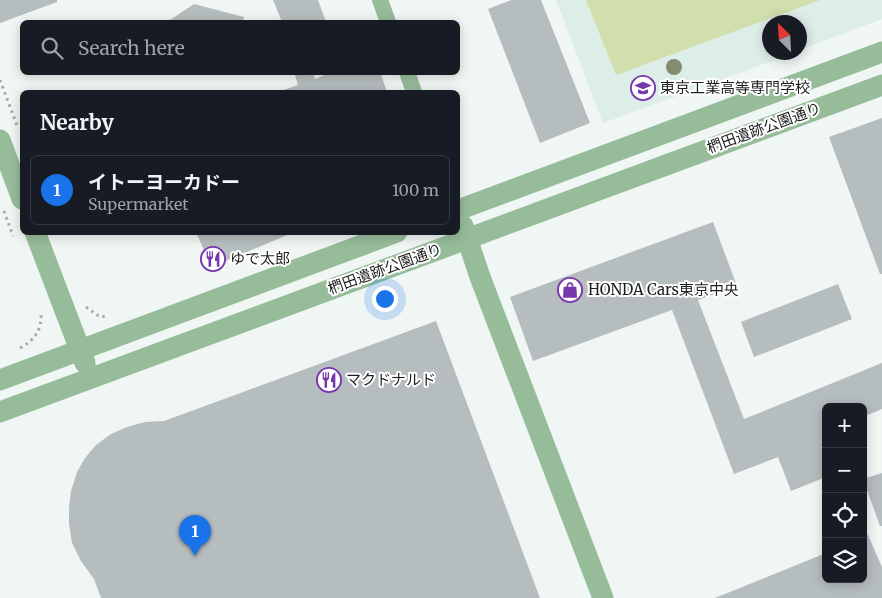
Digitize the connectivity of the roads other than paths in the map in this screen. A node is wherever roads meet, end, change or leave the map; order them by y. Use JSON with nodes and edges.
{"nodes":[{"id":1,"x":380,"y":0,"type":"edge"},
{"id":2,"x":387,"y":20,"type":"edge"},
{"id":3,"x":882,"y":52,"type":"edge"},
{"id":4,"x":408,"y":75,"type":"edge"},
{"id":5,"x":882,"y":85,"type":"edge"},
{"id":6,"x":413,"y":90,"type":"edge"},
{"id":7,"x":1,"y":146,"type":"edge"},
{"id":8,"x":20,"y":194,"type":"edge"},
{"id":9,"x":460,"y":210,"type":"edge"},
{"id":10,"x":460,"y":217,"type":"edge"},
{"id":11,"x":36,"y":235,"type":"edge"},
{"id":12,"x":388,"y":235,"type":"edge"},
{"id":13,"x":467,"y":239,"type":"junction"},
{"id":14,"x":80,"y":350,"type":"junction"},
{"id":15,"x":90,"y":378,"type":"junction"},
{"id":16,"x":0,"y":380,"type":"edge"},
{"id":17,"x":0,"y":412,"type":"edge"},
{"id":18,"x":602,"y":598,"type":"edge"}],
"edges":[{"from":1,"to":2,"type":"street"},
{"from":3,"to":9,"type":"street","name":"椚田遺跡公園通り"},
{"from":4,"to":6,"type":"street"},
{"from":5,"to":13,"type":"street","name":"椚田遺跡公園通り"},
{"from":7,"to":8,"type":"street"},
{"from":10,"to":13,"type":"street"},
{"from":11,"to":14,"type":"street"},
{"from":12,"to":14,"type":"street","name":"椚田遺跡公園通り"},
{"from":13,"to":15,"type":"street","name":"椚田遺跡公園通り"},
{"from":13,"to":18,"type":"street"},
{"from":14,"to":15,"type":"street"},
{"from":14,"to":16,"type":"street","name":"椚田遺跡公園通り"},
{"from":15,"to":17,"type":"street","name":"椚田遺跡公園通り"}]}
